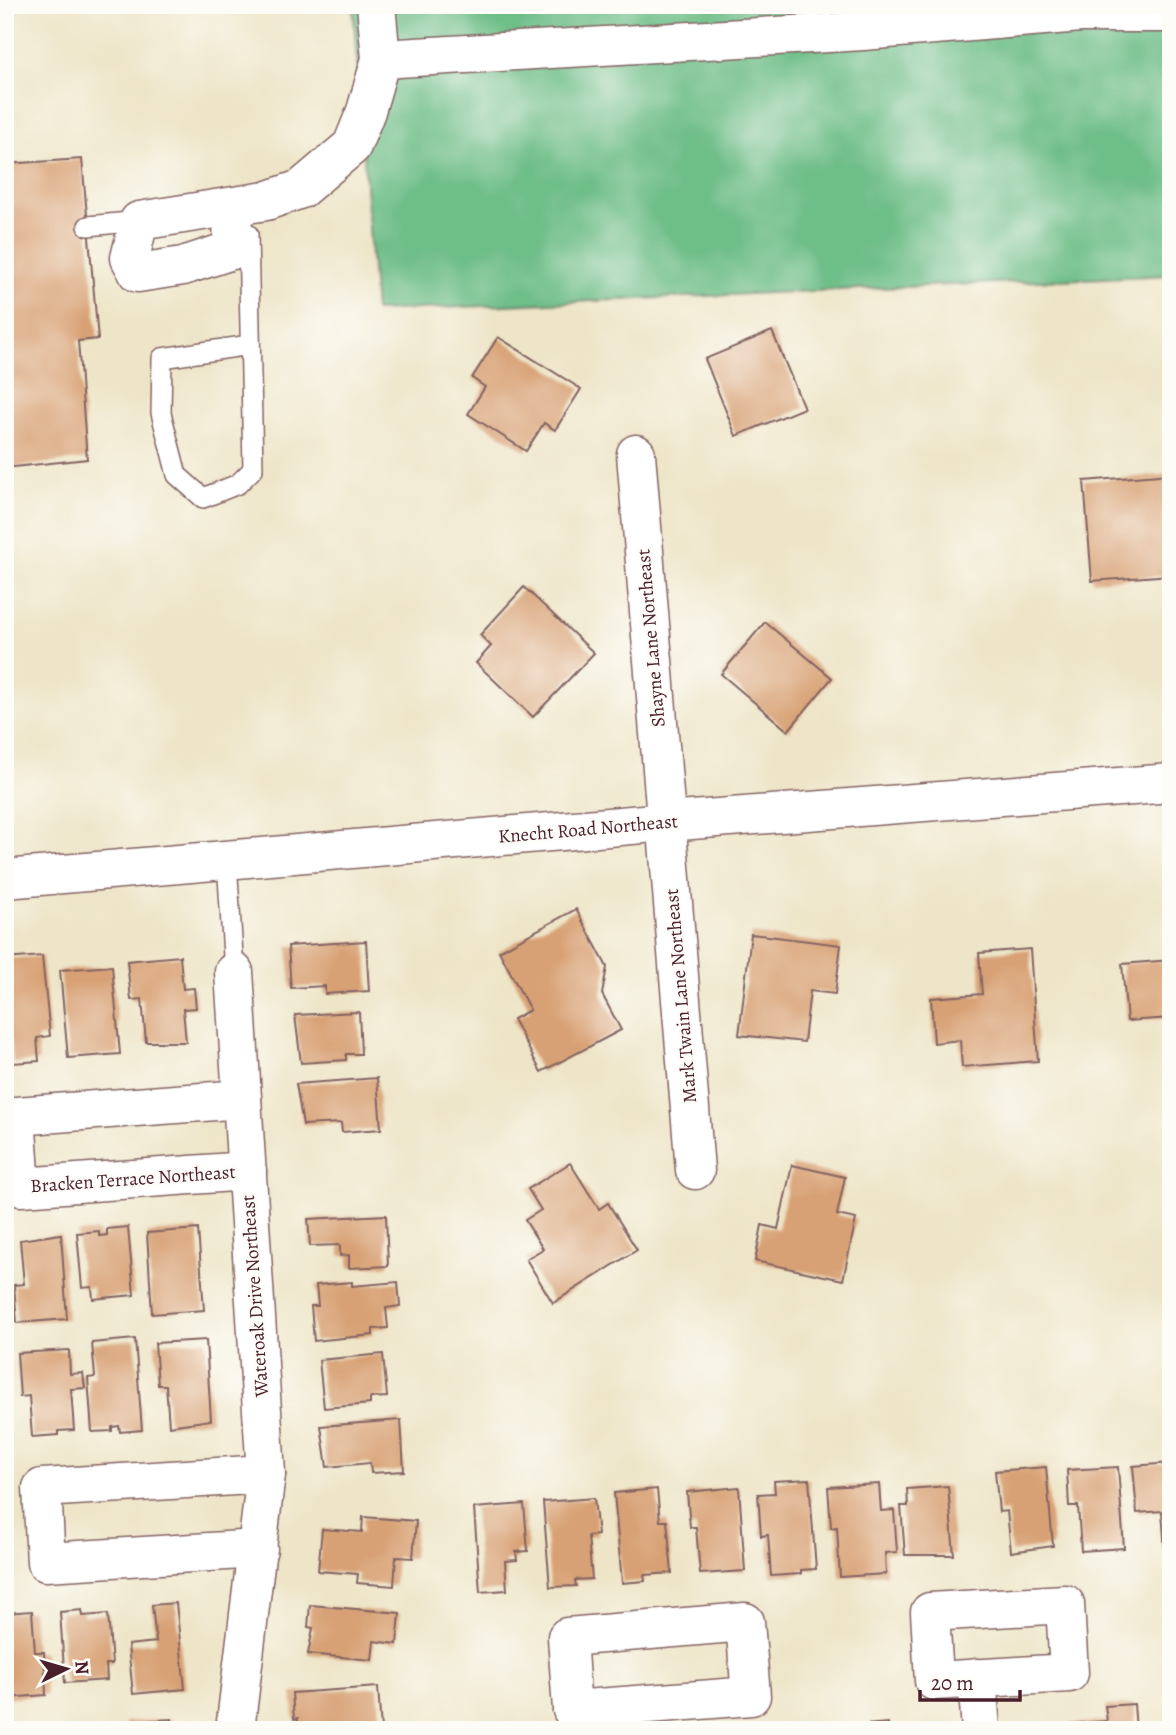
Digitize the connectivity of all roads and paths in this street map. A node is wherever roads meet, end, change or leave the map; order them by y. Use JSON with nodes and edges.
{"nodes":[{"id":1,"x":376,"y":5,"type":"edge"},
{"id":2,"x":1171,"y":13,"type":"edge"},
{"id":3,"x":381,"y":59,"type":"junction"},
{"id":4,"x":240,"y":206,"type":"junction"},
{"id":5,"x":139,"y":221,"type":"junction"},
{"id":6,"x":88,"y":226,"type":"dead end"},
{"id":7,"x":250,"y":345,"type":"junction"},
{"id":8,"x":636,"y":454,"type":"dead end"},
{"id":9,"x":1171,"y":783,"type":"edge"},
{"id":10,"x":666,"y":822,"type":"junction"},
{"id":11,"x":227,"y":861,"type":"junction"},
{"id":12,"x":5,"y":879,"type":"edge"},
{"id":13,"x":234,"y":972,"type":"joint"},
{"id":14,"x":242,"y":1099,"type":"junction"},
{"id":15,"x":695,"y":1170,"type":"dead end"},
{"id":16,"x":247,"y":1171,"type":"junction"},
{"id":17,"x":266,"y":1474,"type":"junction"},
{"id":18,"x":258,"y":1549,"type":"junction"},
{"id":19,"x":977,"y":1678,"type":"dead end"},
{"id":20,"x":628,"y":1718,"type":"edge"},
{"id":21,"x":235,"y":1730,"type":"edge"},
{"id":22,"x":981,"y":1730,"type":"edge"}],
"edges":[{"from":1,"to":3,"type":"street"},
{"from":2,"to":3,"type":"street"},
{"from":3,"to":4,"type":"street"},
{"from":4,"to":5,"type":"street"},
{"from":4,"to":5,"type":"street"},
{"from":4,"to":7,"type":"lane"},
{"from":5,"to":6,"type":"lane"},
{"from":7,"to":7,"type":"lane"},
{"from":8,"to":10,"type":"street","name":"Shayne Lane Northeast"},
{"from":9,"to":10,"type":"street","name":"Knecht Road Northeast"},
{"from":10,"to":11,"type":"street","name":"Knecht Road Northeast"},
{"from":10,"to":15,"type":"street","name":"Mark Twain Lane Northeast"},
{"from":11,"to":12,"type":"street","name":"Knecht Road Northeast"},
{"from":11,"to":13,"type":"lane","name":"Wateroak Drive Northeast"},
{"from":13,"to":14,"type":"street","name":"Wateroak Drive Northeast"},
{"from":14,"to":16,"type":"street","name":"Wateroak Drive Northeast"},
{"from":14,"to":16,"type":"street","name":"Bracken Terrace Northeast"},
{"from":16,"to":17,"type":"street","name":"Wateroak Drive Northeast"},
{"from":17,"to":18,"type":"street","name":"Wateroak Drive Northeast"},
{"from":17,"to":18,"type":"street"},
{"from":18,"to":21,"type":"street","name":"Wateroak Drive Northeast"},
{"from":19,"to":22,"type":"street"},
{"from":20,"to":20,"type":"street"}]}
